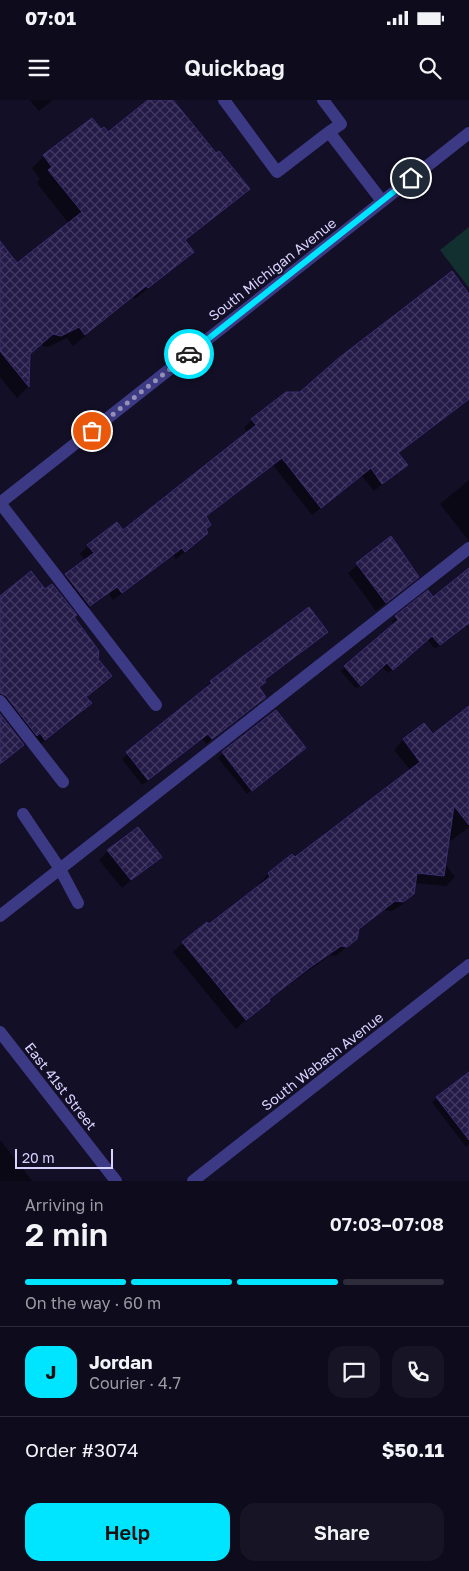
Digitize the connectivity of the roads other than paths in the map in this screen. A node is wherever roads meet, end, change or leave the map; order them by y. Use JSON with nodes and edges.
{"nodes":[{"id":1,"x":224,"y":100,"type":"edge"},
{"id":2,"x":323,"y":100,"type":"edge"},
{"id":3,"x":329,"y":132,"type":"junction"},
{"id":4,"x":469,"y":133,"type":"edge"},
{"id":5,"x":382,"y":201,"type":"junction"},
{"id":6,"x":0,"y":503,"type":"edge"},
{"id":7,"x":469,"y":548,"type":"edge"},
{"id":8,"x":0,"y":701,"type":"edge"},
{"id":9,"x":156,"y":705,"type":"dead end"},
{"id":10,"x":63,"y":782,"type":"dead end"},
{"id":11,"x":23,"y":814,"type":"dead end"},
{"id":12,"x":60,"y":869,"type":"junction"},
{"id":13,"x":78,"y":903,"type":"dead end"},
{"id":14,"x":0,"y":916,"type":"edge"},
{"id":15,"x":469,"y":965,"type":"edge"},
{"id":16,"x":0,"y":1032,"type":"edge"},
{"id":17,"x":116,"y":1181,"type":"edge"},
{"id":18,"x":193,"y":1181,"type":"edge"}],
"edges":[{"from":1,"to":3,"type":"street"},
{"from":2,"to":3,"type":"street"},
{"from":3,"to":5,"type":"street"},
{"from":4,"to":5,"type":"street","name":"South Michigan Avenue"},
{"from":5,"to":6,"type":"street","name":"South Michigan Avenue"},
{"from":6,"to":9,"type":"street"},
{"from":7,"to":12,"type":"street"},
{"from":8,"to":10,"type":"street"},
{"from":11,"to":12,"type":"street"},
{"from":12,"to":13,"type":"street"},
{"from":12,"to":14,"type":"street"},
{"from":15,"to":18,"type":"street","name":"South Wabash Avenue"},
{"from":16,"to":17,"type":"street","name":"East 41st Street"}]}
